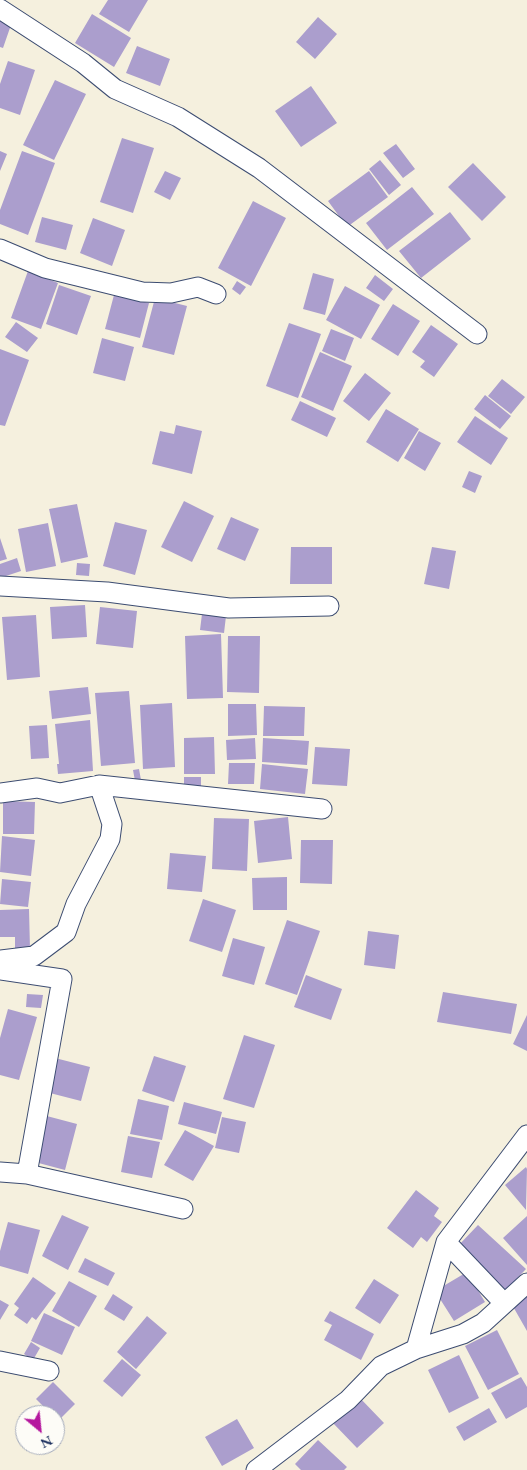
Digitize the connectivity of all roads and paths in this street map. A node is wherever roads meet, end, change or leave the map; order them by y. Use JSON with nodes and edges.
{"nodes":[{"id":1,"x":0,"y":9,"type":"edge"},
{"id":2,"x":0,"y":249,"type":"edge"},
{"id":3,"x":216,"y":294,"type":"dead end"},
{"id":4,"x":477,"y":334,"type":"dead end"},
{"id":5,"x":0,"y":586,"type":"edge"},
{"id":6,"x":329,"y":606,"type":"dead end"},
{"id":7,"x":99,"y":786,"type":"junction"},
{"id":8,"x":0,"y":793,"type":"edge"},
{"id":9,"x":322,"y":810,"type":"dead end"},
{"id":10,"x":0,"y":960,"type":"edge"},
{"id":11,"x":0,"y":970,"type":"edge"},
{"id":12,"x":527,"y":1135,"type":"edge"},
{"id":13,"x":0,"y":1172,"type":"edge"},
{"id":14,"x":27,"y":1174,"type":"junction"},
{"id":15,"x":183,"y":1209,"type":"dead end"},
{"id":16,"x":446,"y":1242,"type":"junction"},
{"id":17,"x":527,"y":1284,"type":"edge"},
{"id":18,"x":504,"y":1303,"type":"junction"},
{"id":19,"x":416,"y":1349,"type":"junction"},
{"id":20,"x":0,"y":1361,"type":"edge"},
{"id":21,"x":49,"y":1371,"type":"dead end"},
{"id":22,"x":256,"y":1470,"type":"edge"}],
"edges":[{"from":1,"to":4,"type":"street"},
{"from":2,"to":3,"type":"street"},
{"from":5,"to":6,"type":"street"},
{"from":7,"to":8,"type":"street"},
{"from":7,"to":9,"type":"street"},
{"from":7,"to":10,"type":"street"},
{"from":11,"to":14,"type":"street"},
{"from":12,"to":16,"type":"street"},
{"from":13,"to":14,"type":"street"},
{"from":14,"to":15,"type":"street"},
{"from":16,"to":18,"type":"street"},
{"from":16,"to":19,"type":"street"},
{"from":17,"to":18,"type":"street"},
{"from":18,"to":19,"type":"street"},
{"from":19,"to":22,"type":"street"},
{"from":20,"to":21,"type":"street"}]}
